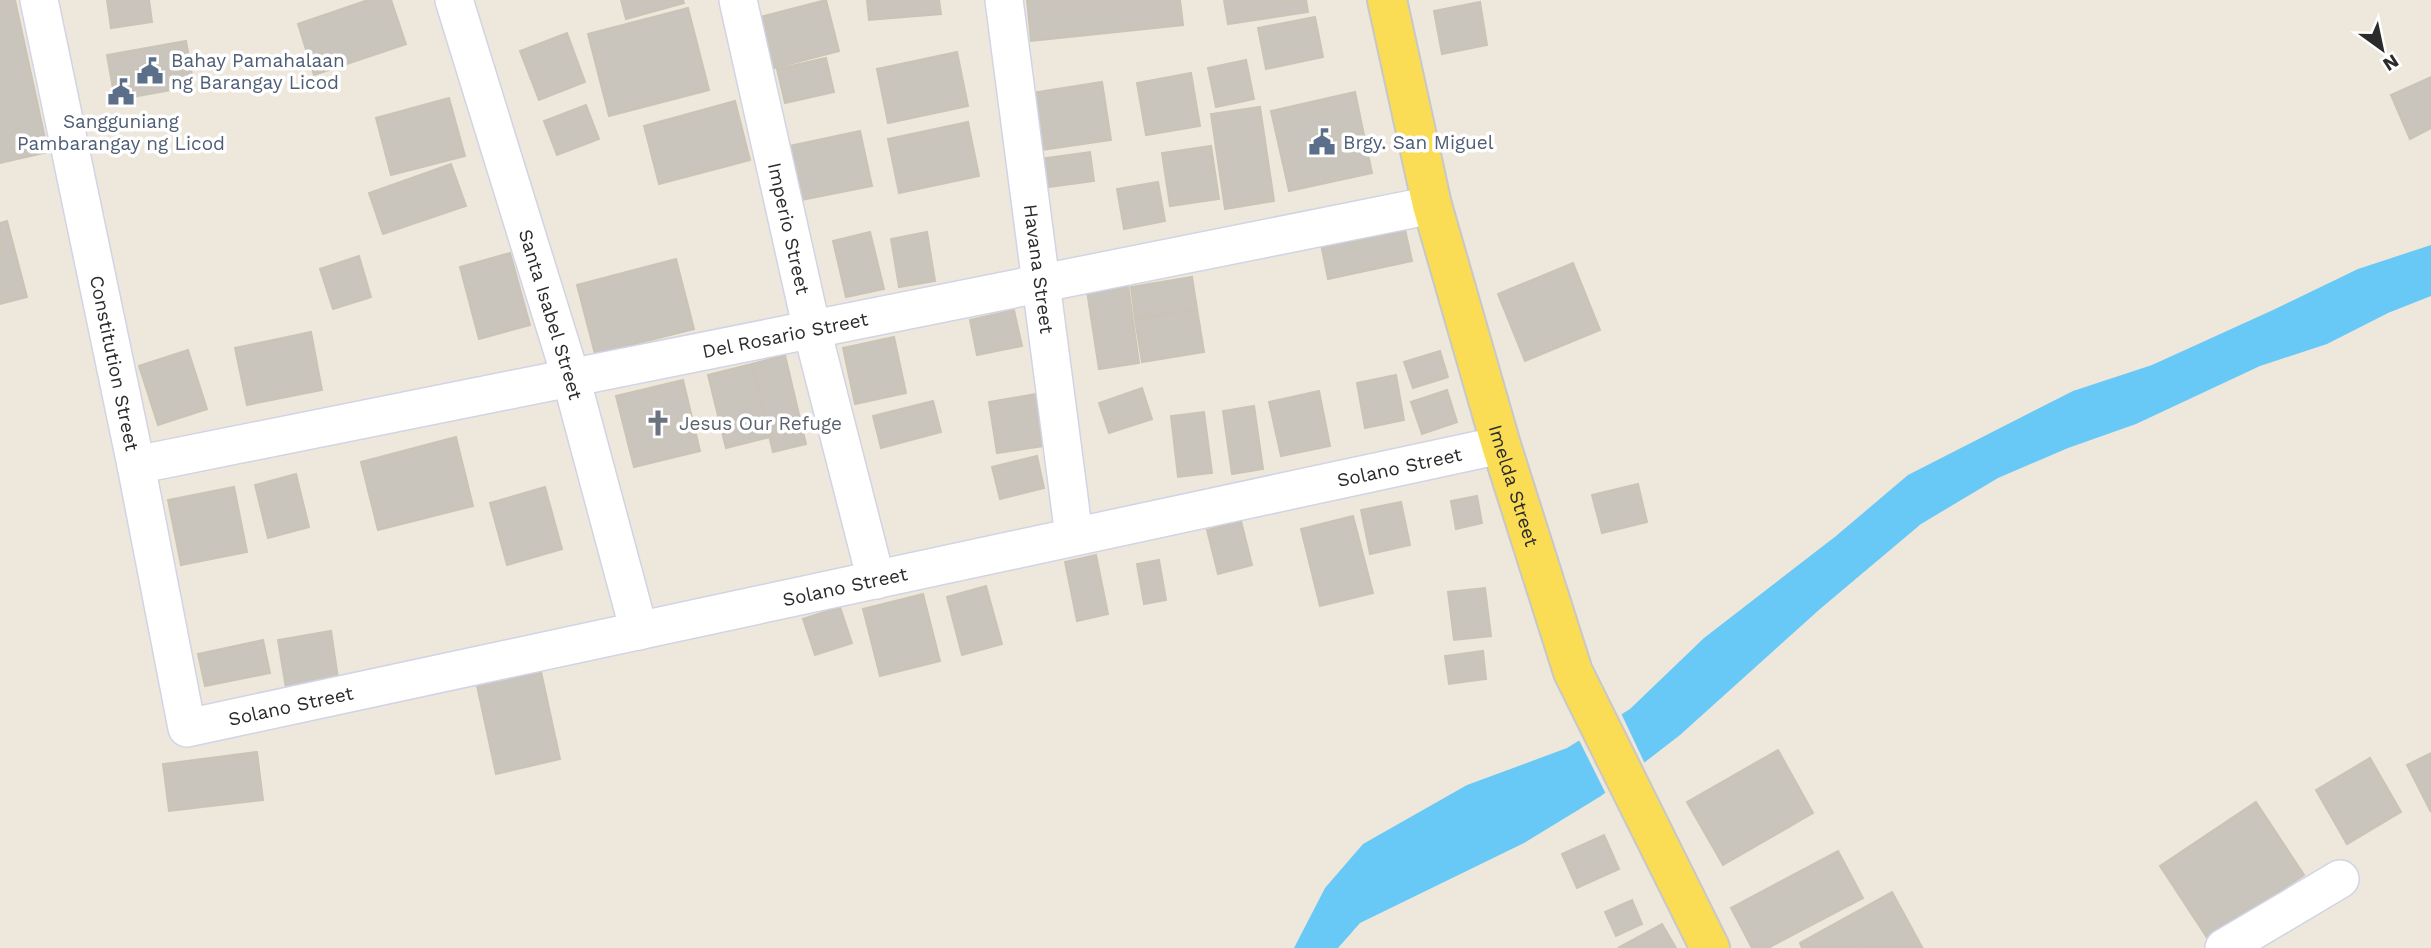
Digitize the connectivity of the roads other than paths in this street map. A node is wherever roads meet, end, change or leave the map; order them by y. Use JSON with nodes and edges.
{"nodes":[{"id":1,"x":39,"y":0,"type":"edge"},
{"id":2,"x":454,"y":0,"type":"edge"},
{"id":3,"x":737,"y":0,"type":"edge"},
{"id":4,"x":1004,"y":0,"type":"edge"},
{"id":5,"x":1387,"y":0,"type":"edge"},
{"id":6,"x":1432,"y":205,"type":"junction"},
{"id":7,"x":1041,"y":284,"type":"junction"},
{"id":8,"x":812,"y":330,"type":"junction"},
{"id":9,"x":571,"y":378,"type":"junction"},
{"id":10,"x":1501,"y":445,"type":"junction"},
{"id":11,"x":136,"y":465,"type":"junction"},
{"id":12,"x":1074,"y":537,"type":"junction"},
{"id":13,"x":876,"y":580,"type":"junction"},
{"id":14,"x":639,"y":631,"type":"junction"},
{"id":15,"x":187,"y":728,"type":"joint"},
{"id":16,"x":2340,"y":879,"type":"dead end"},
{"id":17,"x":1710,"y":948,"type":"edge"},
{"id":18,"x":2224,"y":948,"type":"edge"}],
"edges":[{"from":1,"to":11,"type":"street","name":"Constitution Street"},
{"from":2,"to":9,"type":"street","name":"Santa Isabel Street"},
{"from":3,"to":8,"type":"street","name":"Imperio Street"},
{"from":4,"to":7,"type":"street","name":"Havana Street"},
{"from":5,"to":6,"type":"main road","name":"Imelda Street"},
{"from":6,"to":7,"type":"street","name":"Del Rosario Street"},
{"from":6,"to":10,"type":"main road","name":"Imelda Street"},
{"from":7,"to":8,"type":"street","name":"Del Rosario Street"},
{"from":7,"to":12,"type":"street","name":"Havana Street"},
{"from":8,"to":9,"type":"street","name":"Del Rosario Street"},
{"from":8,"to":13,"type":"street","name":"Imperio Street"},
{"from":9,"to":11,"type":"street","name":"Del Rosario Street"},
{"from":9,"to":14,"type":"street","name":"Santa Isabel Street"},
{"from":10,"to":12,"type":"street","name":"Solano Street"},
{"from":10,"to":17,"type":"main road","name":"Imelda Street"},
{"from":11,"to":15,"type":"street","name":"Constitution Street"},
{"from":12,"to":13,"type":"street","name":"Solano Street"},
{"from":13,"to":14,"type":"street","name":"Solano Street"},
{"from":14,"to":15,"type":"street","name":"Solano Street"},
{"from":16,"to":18,"type":"street"}]}
